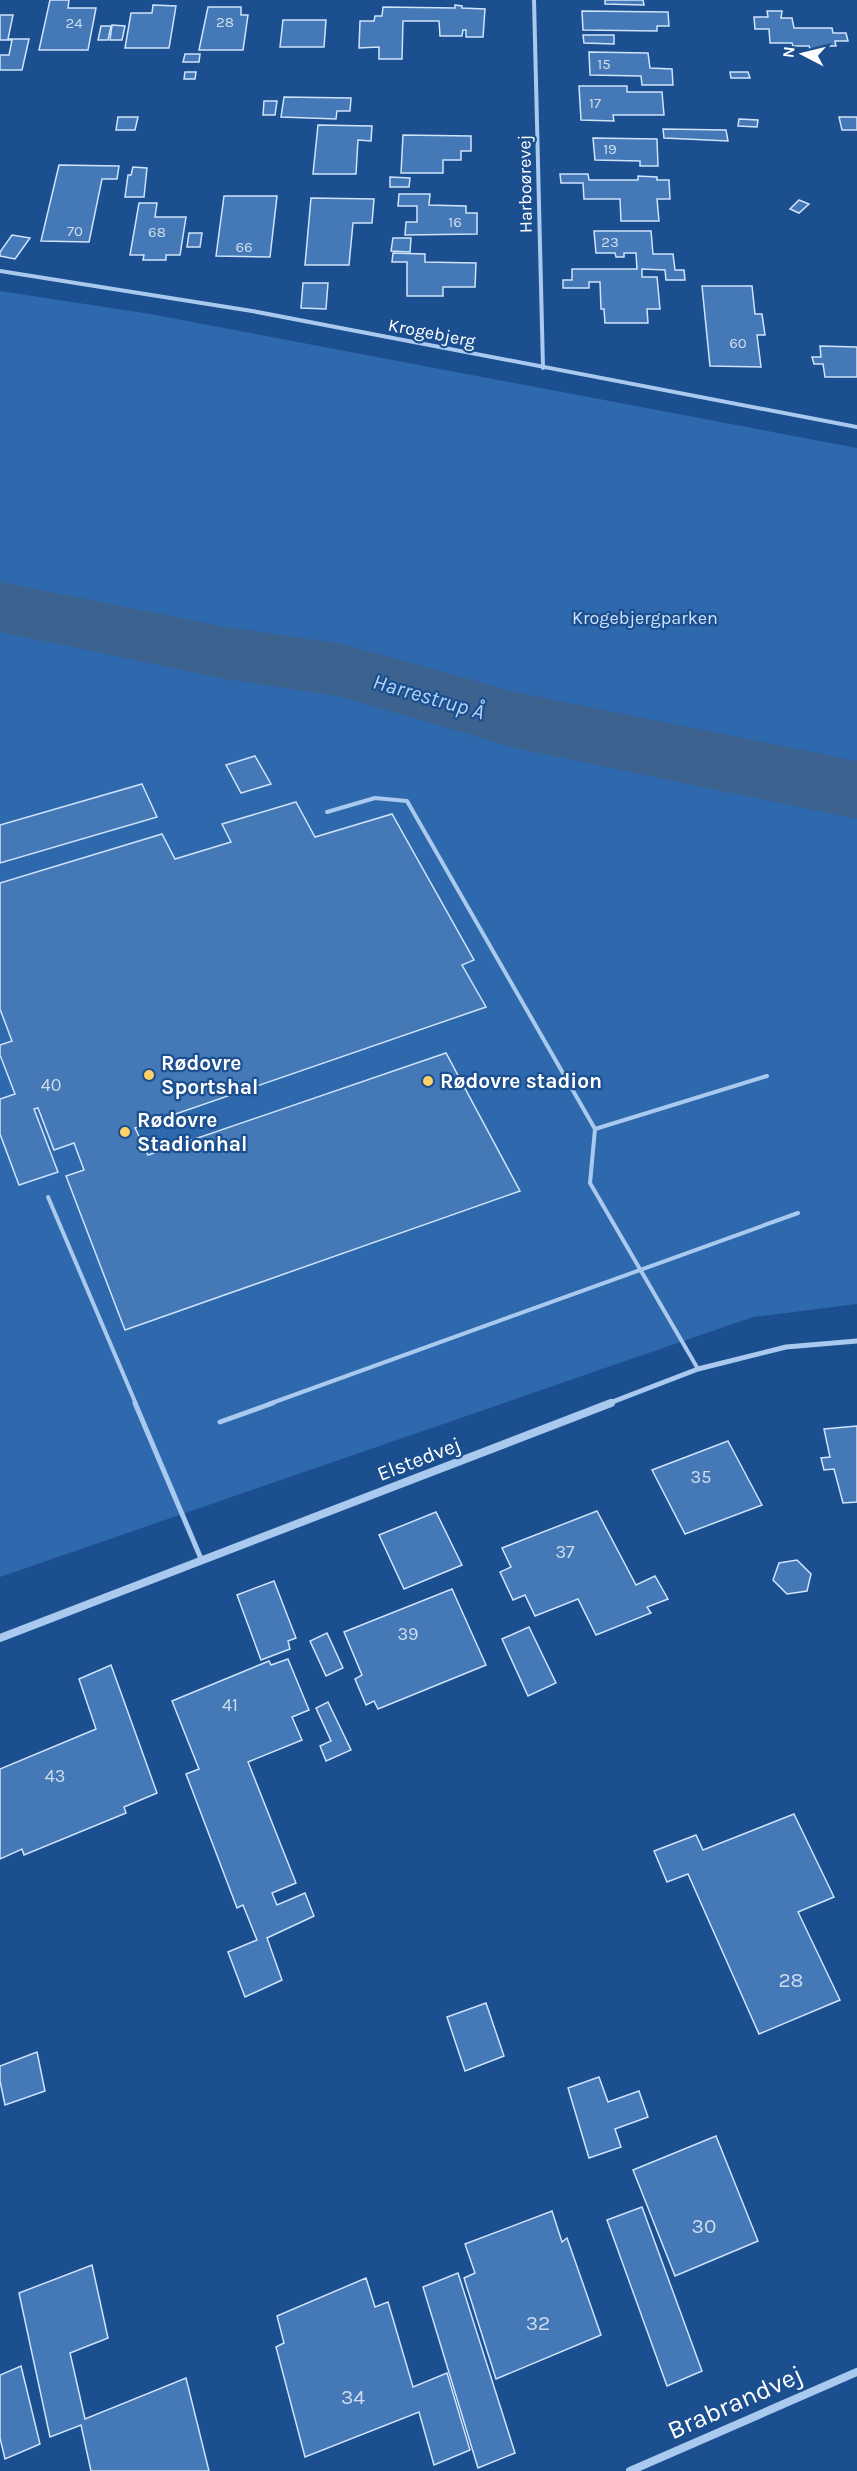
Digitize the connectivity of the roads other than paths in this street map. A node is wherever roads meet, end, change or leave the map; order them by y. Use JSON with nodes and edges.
{"nodes":[{"id":1,"x":534,"y":0,"type":"edge"},
{"id":2,"x":0,"y":271,"type":"edge"},
{"id":3,"x":543,"y":368,"type":"junction"},
{"id":4,"x":857,"y":427,"type":"edge"},
{"id":5,"x":327,"y":812,"type":"dead end"},
{"id":6,"x":766,"y":1076,"type":"dead end"},
{"id":7,"x":596,"y":1129,"type":"junction"},
{"id":8,"x":48,"y":1197,"type":"dead end"},
{"id":9,"x":798,"y":1213,"type":"dead end"},
{"id":10,"x":641,"y":1270,"type":"junction"},
{"id":11,"x":857,"y":1341,"type":"edge"},
{"id":12,"x":698,"y":1369,"type":"junction"},
{"id":13,"x":220,"y":1422,"type":"dead end"},
{"id":14,"x":202,"y":1560,"type":"junction"},
{"id":15,"x":0,"y":1638,"type":"edge"},
{"id":16,"x":857,"y":2372,"type":"edge"},
{"id":17,"x":630,"y":2471,"type":"edge"}],
"edges":[{"from":1,"to":3,"type":"street","name":"Harboørevej"},
{"from":2,"to":3,"type":"street","name":"Krogebjerg"},
{"from":3,"to":4,"type":"street","name":"Krogebjerg"},
{"from":5,"to":7,"type":"lane"},
{"from":6,"to":7,"type":"lane"},
{"from":7,"to":10,"type":"lane"},
{"from":8,"to":14,"type":"lane"},
{"from":9,"to":10,"type":"lane"},
{"from":10,"to":12,"type":"lane"},
{"from":10,"to":13,"type":"lane"},
{"from":11,"to":12,"type":"street","name":"Elstedvej"},
{"from":12,"to":14,"type":"street","name":"Elstedvej"},
{"from":14,"to":15,"type":"street","name":"Elstedvej"},
{"from":16,"to":17,"type":"street","name":"Brabrandvej"}]}
